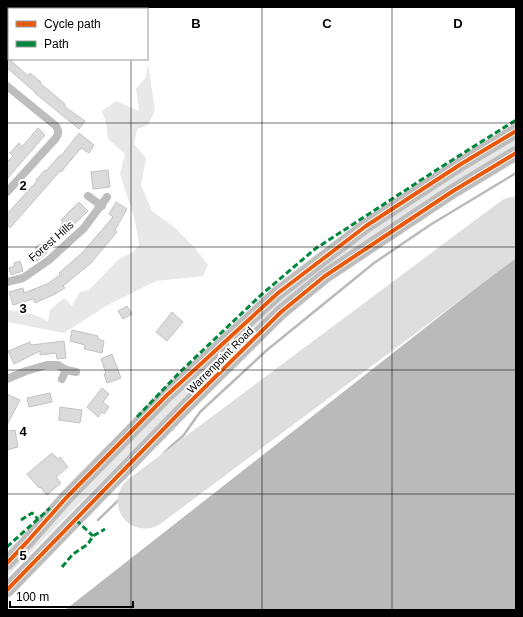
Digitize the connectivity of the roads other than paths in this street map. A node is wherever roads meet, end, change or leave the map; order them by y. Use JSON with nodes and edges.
{"nodes":[{"id":1,"x":7,"y":86,"type":"edge"},
{"id":2,"x":516,"y":131,"type":"edge"},
{"id":3,"x":516,"y":153,"type":"edge"},
{"id":4,"x":7,"y":192,"type":"edge"},
{"id":5,"x":88,"y":196,"type":"dead end"},
{"id":6,"x":107,"y":197,"type":"dead end"},
{"id":7,"x":102,"y":206,"type":"junction"},
{"id":8,"x":7,"y":282,"type":"edge"},
{"id":9,"x":66,"y":370,"type":"junction"},
{"id":10,"x":76,"y":372,"type":"dead end"},
{"id":11,"x":7,"y":379,"type":"edge"},
{"id":12,"x":62,"y":379,"type":"dead end"},
{"id":13,"x":7,"y":563,"type":"edge"},
{"id":14,"x":7,"y":590,"type":"edge"}],
"edges":[{"from":1,"to":4,"type":"street"},
{"from":2,"to":13,"type":"highway","name":"Warrenpoint Road"},
{"from":3,"to":14,"type":"highway","name":"Warrenpoint Road"},
{"from":5,"to":7,"type":"street"},
{"from":6,"to":7,"type":"street","name":"Forest Hills"},
{"from":7,"to":8,"type":"street","name":"Forest Hills"},
{"from":9,"to":10,"type":"street"},
{"from":9,"to":11,"type":"street"},
{"from":9,"to":12,"type":"street"}]}
